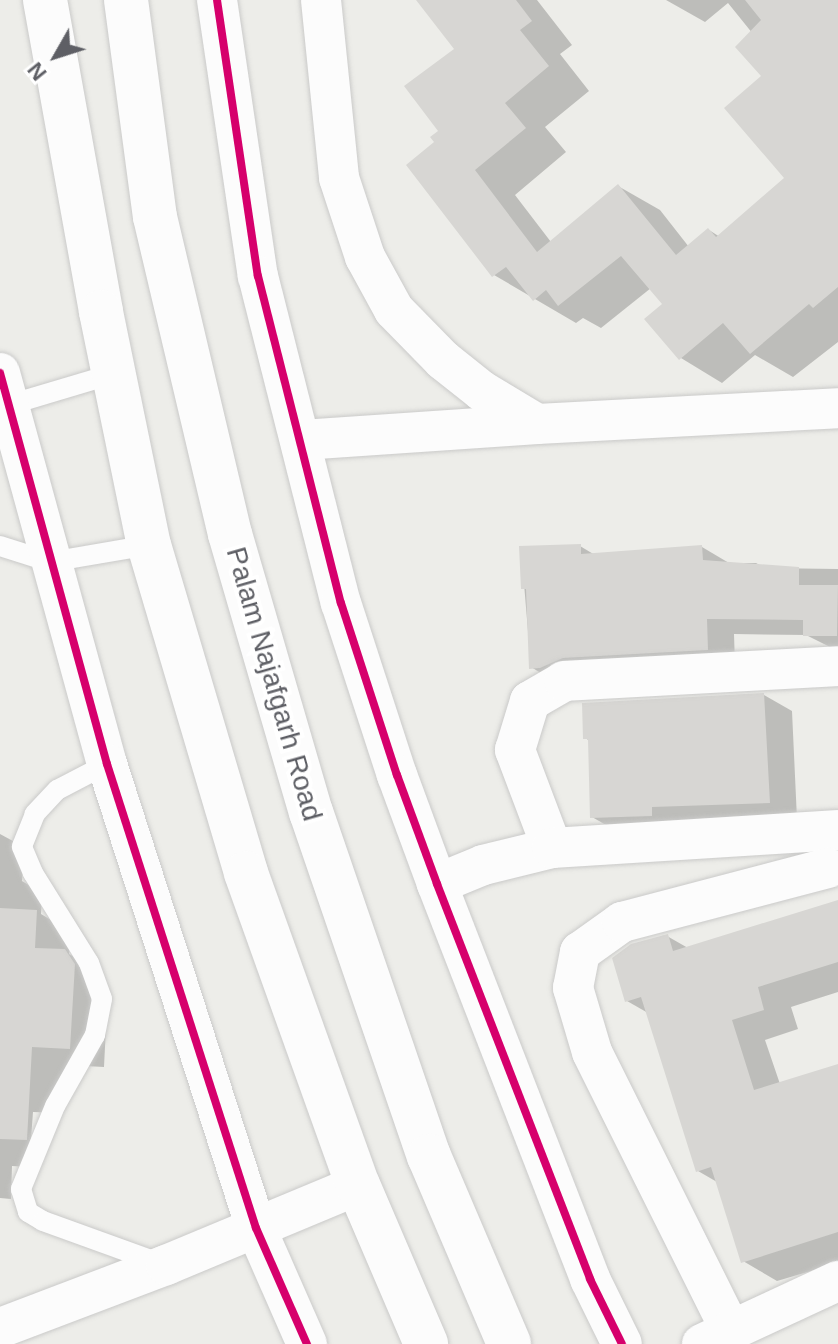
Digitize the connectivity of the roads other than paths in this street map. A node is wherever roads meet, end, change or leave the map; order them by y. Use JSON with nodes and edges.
{"nodes":[{"id":1,"x":45,"y":0,"type":"edge"},
{"id":2,"x":126,"y":0,"type":"edge"},
{"id":3,"x":217,"y":0,"type":"edge"},
{"id":4,"x":321,"y":0,"type":"edge"},
{"id":5,"x":113,"y":374,"type":"junction"},
{"id":6,"x":3,"y":395,"type":"edge"},
{"id":7,"x":838,"y":408,"type":"edge"},
{"id":8,"x":537,"y":424,"type":"junction"},
{"id":9,"x":302,"y":440,"type":"junction"},
{"id":10,"x":149,"y":545,"type":"junction"},
{"id":11,"x":0,"y":546,"type":"edge"},
{"id":12,"x":50,"y":562,"type":"junction"},
{"id":13,"x":838,"y":666,"type":"edge"},
{"id":14,"x":107,"y":764,"type":"junction"},
{"id":15,"x":838,"y":830,"type":"edge"},
{"id":16,"x":552,"y":848,"type":"junction"},
{"id":17,"x":828,"y":868,"type":"dead end"},
{"id":18,"x":437,"y":884,"type":"junction"},
{"id":19,"x":358,"y":1185,"type":"junction"},
{"id":20,"x":256,"y":1228,"type":"junction"},
{"id":21,"x":166,"y":1265,"type":"junction"},
{"id":22,"x":838,"y":1281,"type":"edge"},
{"id":23,"x":0,"y":1328,"type":"edge"},
{"id":24,"x":716,"y":1337,"type":"edge"},
{"id":25,"x":307,"y":1344,"type":"edge"},
{"id":26,"x":426,"y":1344,"type":"edge"},
{"id":27,"x":509,"y":1344,"type":"edge"},
{"id":28,"x":622,"y":1344,"type":"edge"}],
"edges":[{"from":1,"to":5,"type":"main road"},
{"from":2,"to":27,"type":"main road","name":"Palam Najafgarh Road"},
{"from":3,"to":9,"type":"street"},
{"from":4,"to":8,"type":"street"},
{"from":5,"to":6,"type":"lane"},
{"from":5,"to":10,"type":"main road"},
{"from":6,"to":12,"type":"street"},
{"from":7,"to":8,"type":"street"},
{"from":8,"to":9,"type":"street"},
{"from":9,"to":18,"type":"street"},
{"from":10,"to":12,"type":"lane"},
{"from":10,"to":19,"type":"main road"},
{"from":11,"to":12,"type":"lane"},
{"from":12,"to":14,"type":"street"},
{"from":13,"to":16,"type":"street"},
{"from":14,"to":20,"type":"street"},
{"from":14,"to":21,"type":"lane"},
{"from":15,"to":16,"type":"street"},
{"from":16,"to":18,"type":"street"},
{"from":17,"to":24,"type":"street"},
{"from":18,"to":28,"type":"street"},
{"from":19,"to":20,"type":"street"},
{"from":19,"to":26,"type":"main road"},
{"from":20,"to":21,"type":"street"},
{"from":20,"to":25,"type":"street"},
{"from":21,"to":23,"type":"street"},
{"from":22,"to":24,"type":"street"}]}
